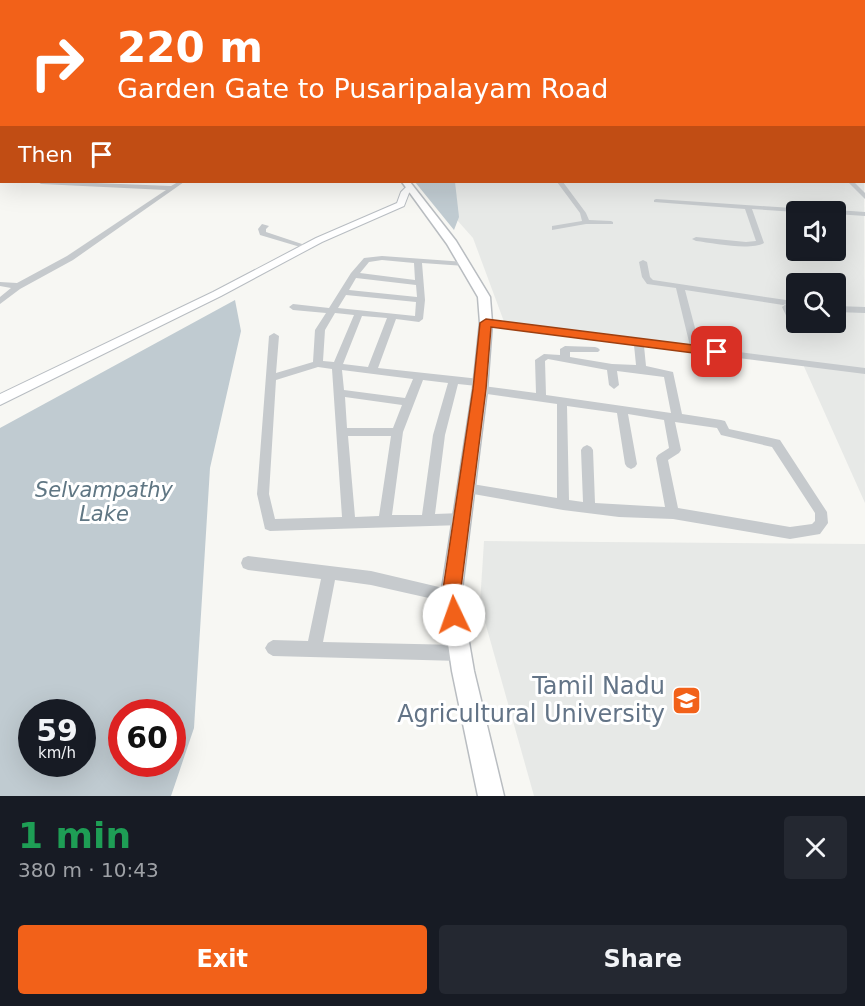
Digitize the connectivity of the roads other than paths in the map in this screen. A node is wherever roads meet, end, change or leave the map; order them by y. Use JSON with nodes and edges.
{"nodes":[{"id":1,"x":86,"y":183,"type":"edge"},
{"id":2,"x":179,"y":183,"type":"edge"},
{"id":3,"x":561,"y":183,"type":"edge"},
{"id":4,"x":852,"y":183,"type":"edge"},
{"id":5,"x":130,"y":184,"type":"edge"},
{"id":6,"x":408,"y":185,"type":"edge"},
{"id":7,"x":170,"y":188,"type":"junction"},
{"id":8,"x":865,"y":197,"type":"edge"},
{"id":9,"x":656,"y":201,"type":"dead end"},
{"id":10,"x":748,"y":207,"type":"junction"},
{"id":11,"x":786,"y":210,"type":"edge"},
{"id":12,"x":846,"y":213,"type":"edge"},
{"id":13,"x":865,"y":214,"type":"edge"},
{"id":14,"x":585,"y":222,"type":"junction"},
{"id":15,"x":611,"y":223,"type":"dead end"},
{"id":16,"x":265,"y":226,"type":"dead end"},
{"id":17,"x":555,"y":228,"type":"dead end"},
{"id":18,"x":696,"y":239,"type":"dead end"},
{"id":19,"x":307,"y":247,"type":"junction"},
{"id":20,"x":418,"y":261,"type":"junction"},
{"id":21,"x":643,"y":262,"type":"dead end"},
{"id":22,"x":465,"y":264,"type":"junction"},
{"id":23,"x":354,"y":275,"type":"junction"},
{"id":24,"x":419,"y":283,"type":"junction"},
{"id":25,"x":0,"y":284,"type":"edge"},
{"id":26,"x":18,"y":286,"type":"junction"},
{"id":27,"x":680,"y":286,"type":"junction"},
{"id":28,"x":343,"y":292,"type":"junction"},
{"id":29,"x":422,"y":300,"type":"junction"},
{"id":30,"x":0,"y":301,"type":"edge"},
{"id":31,"x":783,"y":302,"type":"dead end"},
{"id":32,"x":293,"y":307,"type":"dead end"},
{"id":33,"x":846,"y":309,"type":"edge"},
{"id":34,"x":865,"y":310,"type":"edge"},
{"id":35,"x":331,"y":311,"type":"junction"},
{"id":36,"x":359,"y":313,"type":"junction"},
{"id":37,"x":392,"y":316,"type":"junction"},
{"id":38,"x":486,"y":323,"type":"junction"},
{"id":39,"x":274,"y":336,"type":"dead end"},
{"id":40,"x":639,"y":342,"type":"junction"},
{"id":41,"x":696,"y":349,"type":"junction"},
{"id":42,"x":595,"y":350,"type":"dead end"},
{"id":43,"x":565,"y":359,"type":"junction"},
{"id":44,"x":318,"y":364,"type":"junction"},
{"id":45,"x":337,"y":366,"type":"junction"},
{"id":46,"x":612,"y":367,"type":"junction"},
{"id":47,"x":641,"y":369,"type":"junction"},
{"id":48,"x":372,"y":370,"type":"junction"},
{"id":49,"x":865,"y":371,"type":"edge"},
{"id":50,"x":419,"y":376,"type":"junction"},
{"id":51,"x":271,"y":378,"type":"junction"},
{"id":52,"x":454,"y":380,"type":"junction"},
{"id":53,"x":614,"y":385,"type":"dead end"},
{"id":54,"x":480,"y":386,"type":"junction"},
{"id":55,"x":339,"y":393,"type":"junction"},
{"id":56,"x":541,"y":398,"type":"junction"},
{"id":57,"x":0,"y":400,"type":"edge"},
{"id":58,"x":562,"y":401,"type":"junction"},
{"id":59,"x":409,"y":402,"type":"junction"},
{"id":60,"x":622,"y":410,"type":"junction"},
{"id":61,"x":673,"y":417,"type":"junction"},
{"id":62,"x":342,"y":432,"type":"junction"},
{"id":63,"x":397,"y":432,"type":"junction"},
{"id":64,"x":587,"y":450,"type":"dead end"},
{"id":65,"x":631,"y":464,"type":"dead end"},
{"id":66,"x":466,"y":488,"type":"junction"},
{"id":67,"x":563,"y":505,"type":"junction"},
{"id":68,"x":589,"y":508,"type":"junction"},
{"id":69,"x":673,"y":513,"type":"junction"},
{"id":70,"x":462,"y":519,"type":"junction"},
{"id":71,"x":428,"y":520,"type":"junction"},
{"id":72,"x":385,"y":522,"type":"junction"},
{"id":73,"x":349,"y":523,"type":"junction"},
{"id":74,"x":248,"y":563,"type":"dead end"},
{"id":75,"x":329,"y":573,"type":"junction"},
{"id":76,"x":451,"y":596,"type":"junction"},
{"id":77,"x":273,"y":648,"type":"dead end"},
{"id":78,"x":314,"y":648,"type":"junction"},
{"id":79,"x":460,"y":652,"type":"junction"},
{"id":80,"x":491,"y":796,"type":"edge"}],
"edges":[{"from":1,"to":5,"type":"street"},
{"from":2,"to":7,"type":"street"},
{"from":3,"to":14,"type":"street"},
{"from":4,"to":8,"type":"street"},
{"from":5,"to":7,"type":"street"},
{"from":6,"to":19,"type":"street"},
{"from":6,"to":22,"type":"main road"},
{"from":7,"to":26,"type":"street"},
{"from":9,"to":10,"type":"street"},
{"from":10,"to":11,"type":"street"},
{"from":10,"to":18,"type":"street"},
{"from":12,"to":13,"type":"street"},
{"from":14,"to":15,"type":"street"},
{"from":14,"to":17,"type":"street"},
{"from":16,"to":19,"type":"street"},
{"from":19,"to":57,"type":"street"},
{"from":20,"to":22,"type":"street"},
{"from":20,"to":23,"type":"street"},
{"from":20,"to":24,"type":"street"},
{"from":21,"to":27,"type":"street"},
{"from":22,"to":38,"type":"main road"},
{"from":23,"to":24,"type":"street"},
{"from":23,"to":28,"type":"street"},
{"from":24,"to":29,"type":"street"},
{"from":25,"to":26,"type":"street"},
{"from":26,"to":30,"type":"street"},
{"from":27,"to":31,"type":"street"},
{"from":27,"to":41,"type":"street"},
{"from":28,"to":29,"type":"street"},
{"from":28,"to":35,"type":"street"},
{"from":29,"to":37,"type":"street"},
{"from":32,"to":35,"type":"street"},
{"from":33,"to":34,"type":"street"},
{"from":35,"to":36,"type":"street"},
{"from":35,"to":44,"type":"street"},
{"from":36,"to":37,"type":"street"},
{"from":36,"to":45,"type":"street"},
{"from":37,"to":48,"type":"street"},
{"from":38,"to":40,"type":"street"},
{"from":38,"to":54,"type":"main road"},
{"from":39,"to":51,"type":"street"},
{"from":40,"to":41,"type":"street"},
{"from":40,"to":47,"type":"street"},
{"from":41,"to":49,"type":"street"},
{"from":42,"to":43,"type":"street"},
{"from":43,"to":46,"type":"street"},
{"from":43,"to":56,"type":"street"},
{"from":44,"to":45,"type":"street"},
{"from":44,"to":51,"type":"street"},
{"from":45,"to":48,"type":"street"},
{"from":45,"to":55,"type":"street"},
{"from":46,"to":47,"type":"street"},
{"from":46,"to":53,"type":"street"},
{"from":47,"to":61,"type":"street"},
{"from":48,"to":50,"type":"street"},
{"from":50,"to":52,"type":"street"},
{"from":50,"to":59,"type":"street"},
{"from":51,"to":73,"type":"street"},
{"from":52,"to":54,"type":"street"},
{"from":52,"to":71,"type":"street"},
{"from":54,"to":56,"type":"street"},
{"from":54,"to":66,"type":"main road"},
{"from":55,"to":59,"type":"street"},
{"from":55,"to":62,"type":"street"},
{"from":56,"to":58,"type":"street"},
{"from":58,"to":60,"type":"street"},
{"from":58,"to":67,"type":"street"},
{"from":59,"to":63,"type":"street"},
{"from":60,"to":61,"type":"street"},
{"from":60,"to":65,"type":"street"},
{"from":61,"to":69,"type":"street"},
{"from":61,"to":69,"type":"street"},
{"from":62,"to":63,"type":"street"},
{"from":62,"to":73,"type":"street"},
{"from":63,"to":72,"type":"street"},
{"from":64,"to":68,"type":"street"},
{"from":66,"to":67,"type":"street"},
{"from":66,"to":70,"type":"main road"},
{"from":67,"to":68,"type":"street"},
{"from":68,"to":69,"type":"street"},
{"from":70,"to":71,"type":"street"},
{"from":70,"to":76,"type":"main road"},
{"from":71,"to":72,"type":"street"},
{"from":72,"to":73,"type":"street"},
{"from":74,"to":75,"type":"street"},
{"from":75,"to":76,"type":"street"},
{"from":75,"to":78,"type":"street"},
{"from":76,"to":79,"type":"main road"},
{"from":77,"to":78,"type":"street"},
{"from":78,"to":79,"type":"street"},
{"from":79,"to":80,"type":"main road"}]}
